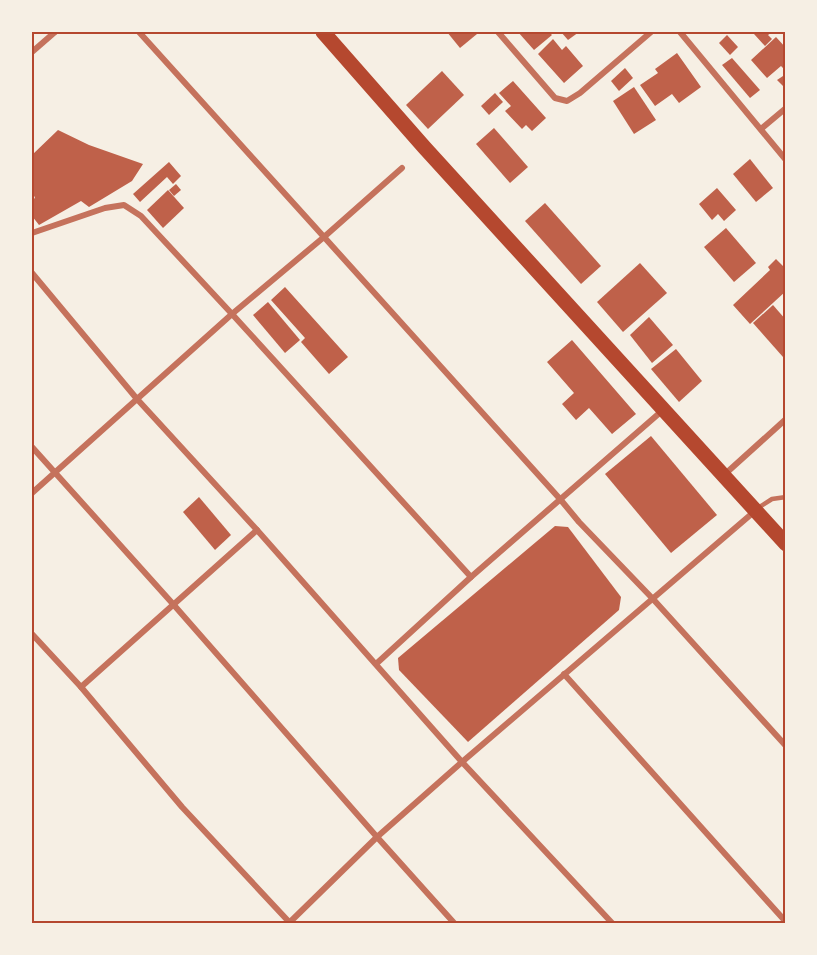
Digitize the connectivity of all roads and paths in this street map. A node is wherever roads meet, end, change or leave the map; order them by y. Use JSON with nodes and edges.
{"nodes":[{"id":1,"x":55,"y":32,"type":"edge"},
{"id":2,"x":139,"y":32,"type":"edge"},
{"id":3,"x":322,"y":32,"type":"edge"},
{"id":4,"x":498,"y":32,"type":"edge"},
{"id":5,"x":651,"y":32,"type":"edge"},
{"id":6,"x":680,"y":32,"type":"edge"},
{"id":7,"x":32,"y":52,"type":"edge"},
{"id":8,"x":786,"y":108,"type":"edge"},
{"id":9,"x":761,"y":129,"type":"junction"},
{"id":10,"x":786,"y":160,"type":"edge"},
{"id":11,"x":402,"y":168,"type":"dead end"},
{"id":12,"x":32,"y":232,"type":"edge"},
{"id":13,"x":324,"y":237,"type":"junction"},
{"id":14,"x":32,"y":273,"type":"edge"},
{"id":15,"x":232,"y":314,"type":"junction"},
{"id":16,"x":137,"y":399,"type":"junction"},
{"id":17,"x":664,"y":409,"type":"junction"},
{"id":18,"x":786,"y":419,"type":"edge"},
{"id":19,"x":32,"y":447,"type":"edge"},
{"id":20,"x":55,"y":472,"type":"junction"},
{"id":21,"x":724,"y":475,"type":"junction"},
{"id":22,"x":32,"y":493,"type":"edge"},
{"id":23,"x":786,"y":497,"type":"edge"},
{"id":24,"x":560,"y":499,"type":"junction"},
{"id":25,"x":755,"y":510,"type":"junction"},
{"id":26,"x":257,"y":530,"type":"junction"},
{"id":27,"x":786,"y":544,"type":"edge"},
{"id":28,"x":471,"y":577,"type":"junction"},
{"id":29,"x":653,"y":599,"type":"junction"},
{"id":30,"x":173,"y":604,"type":"junction"},
{"id":31,"x":32,"y":634,"type":"edge"},
{"id":32,"x":376,"y":664,"type":"junction"},
{"id":33,"x":564,"y":674,"type":"junction"},
{"id":34,"x":81,"y":687,"type":"junction"},
{"id":35,"x":786,"y":746,"type":"edge"},
{"id":36,"x":462,"y":762,"type":"junction"},
{"id":37,"x":377,"y":837,"type":"junction"},
{"id":38,"x":786,"y":922,"type":"edge"},
{"id":39,"x":290,"y":923,"type":"edge"},
{"id":40,"x":455,"y":924,"type":"edge"},
{"id":41,"x":613,"y":924,"type":"edge"}],
"edges":[{"from":1,"to":7,"type":"street"},
{"from":2,"to":13,"type":"street"},
{"from":3,"to":17,"type":"main road"},
{"from":4,"to":5,"type":"street"},
{"from":6,"to":9,"type":"street"},
{"from":8,"to":9,"type":"street"},
{"from":9,"to":10,"type":"street"},
{"from":11,"to":13,"type":"street"},
{"from":12,"to":15,"type":"street"},
{"from":13,"to":15,"type":"street"},
{"from":13,"to":24,"type":"street"},
{"from":14,"to":16,"type":"street"},
{"from":15,"to":16,"type":"street"},
{"from":15,"to":28,"type":"street"},
{"from":16,"to":20,"type":"street"},
{"from":16,"to":26,"type":"street"},
{"from":17,"to":21,"type":"main road"},
{"from":17,"to":24,"type":"street"},
{"from":18,"to":21,"type":"street"},
{"from":19,"to":20,"type":"street"},
{"from":20,"to":22,"type":"street"},
{"from":20,"to":30,"type":"street"},
{"from":21,"to":25,"type":"main road"},
{"from":23,"to":25,"type":"lane"},
{"from":24,"to":28,"type":"street"},
{"from":24,"to":29,"type":"street"},
{"from":25,"to":27,"type":"main road"},
{"from":25,"to":29,"type":"street"},
{"from":26,"to":30,"type":"street"},
{"from":26,"to":32,"type":"street"},
{"from":28,"to":32,"type":"street"},
{"from":29,"to":33,"type":"street"},
{"from":29,"to":35,"type":"street"},
{"from":30,"to":34,"type":"street"},
{"from":30,"to":37,"type":"street"},
{"from":31,"to":34,"type":"street"},
{"from":32,"to":36,"type":"street"},
{"from":33,"to":36,"type":"street"},
{"from":33,"to":38,"type":"street"},
{"from":34,"to":39,"type":"street"},
{"from":36,"to":37,"type":"street"},
{"from":36,"to":41,"type":"street"},
{"from":37,"to":39,"type":"street"},
{"from":37,"to":40,"type":"street"}]}
